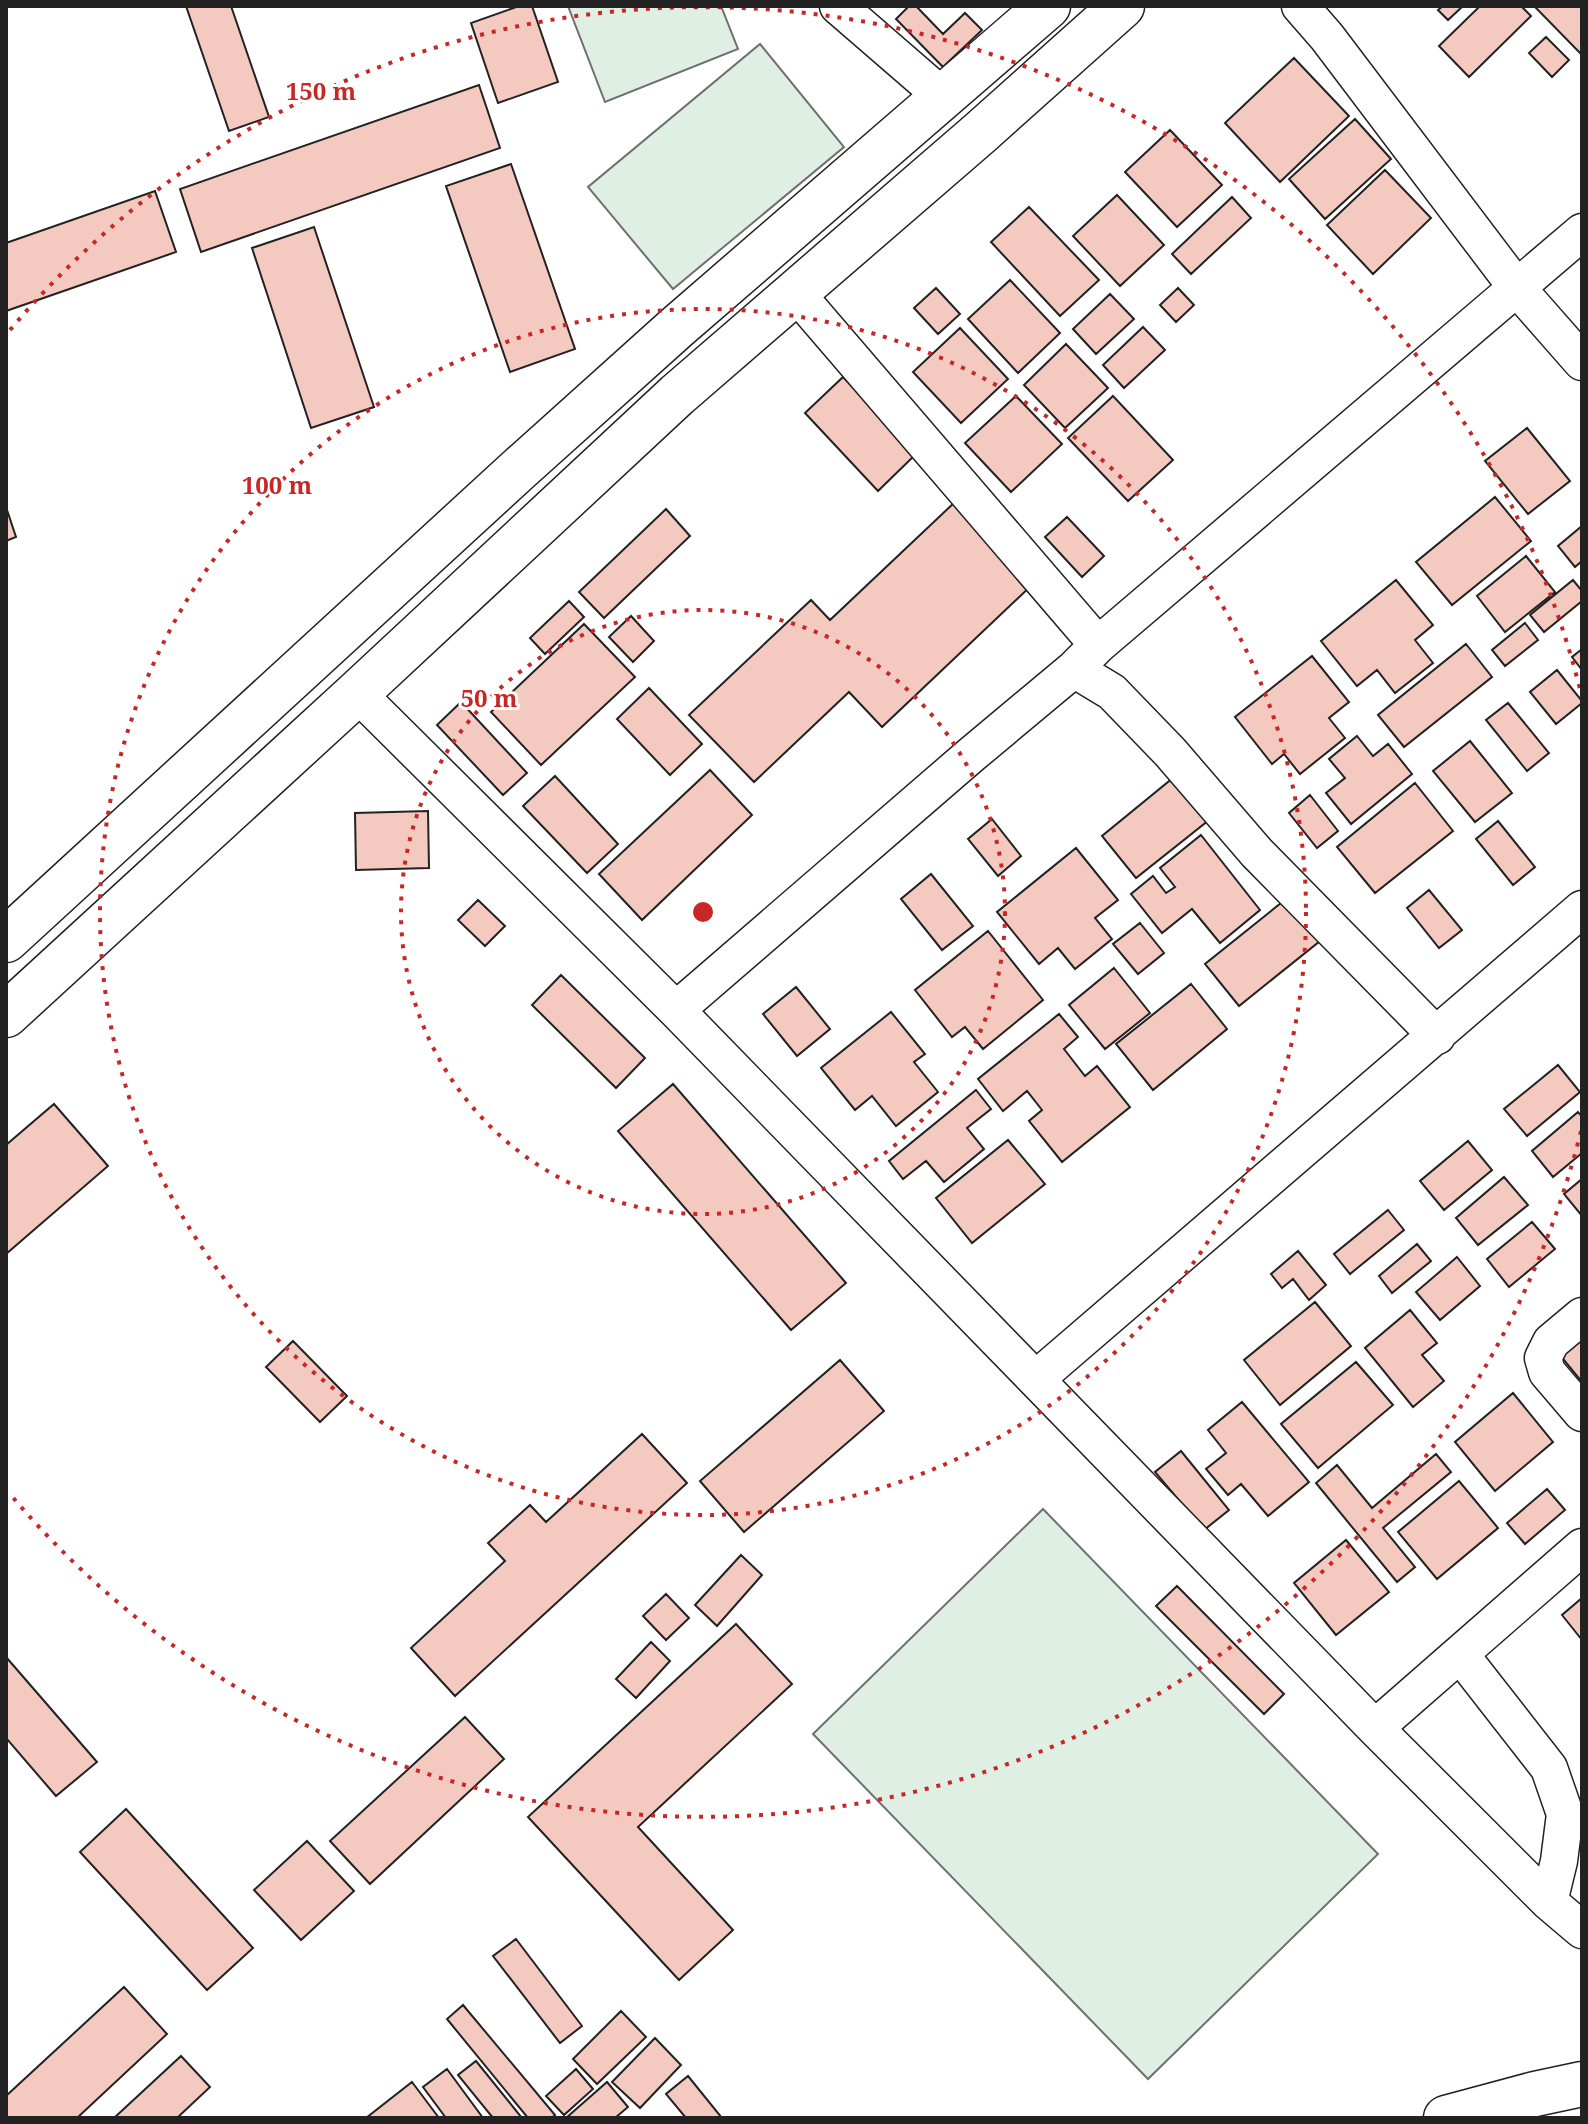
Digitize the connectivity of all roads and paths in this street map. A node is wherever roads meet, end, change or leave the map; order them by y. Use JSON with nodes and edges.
{"nodes":[{"id":1,"x":838,"y":6,"type":"edge"},
{"id":2,"x":1048,"y":6,"type":"edge"},
{"id":3,"x":1122,"y":6,"type":"edge"},
{"id":4,"x":1300,"y":6,"type":"edge"},
{"id":5,"x":942,"y":96,"type":"junction"},
{"id":6,"x":1582,"y":232,"type":"edge"},
{"id":7,"x":1517,"y":288,"type":"junction"},
{"id":8,"x":795,"y":292,"type":"junction"},
{"id":9,"x":1582,"y":362,"type":"edge"},
{"id":10,"x":1086,"y":657,"type":"junction"},
{"id":11,"x":357,"y":693,"type":"junction"},
{"id":12,"x":1582,"y":909,"type":"edge"},
{"id":13,"x":6,"y":940,"type":"edge"},
{"id":14,"x":676,"y":1010,"type":"junction"},
{"id":15,"x":6,"y":1015,"type":"edge"},
{"id":16,"x":1437,"y":1036,"type":"junction"},
{"id":17,"x":1582,"y":1316,"type":"edge"},
{"id":18,"x":1036,"y":1379,"type":"junction"},
{"id":19,"x":1582,"y":1413,"type":"edge"},
{"id":20,"x":1582,"y":1547,"type":"edge"},
{"id":21,"x":1460,"y":1654,"type":"junction"},
{"id":22,"x":1375,"y":1728,"type":"junction"},
{"id":23,"x":1549,"y":1902,"type":"junction"},
{"id":24,"x":1582,"y":1930,"type":"edge"},
{"id":25,"x":1582,"y":2084,"type":"edge"},
{"id":26,"x":1446,"y":2118,"type":"edge"}],
"edges":[{"from":1,"to":5,"type":"street"},
{"from":2,"to":5,"type":"main road"},
{"from":3,"to":8,"type":"main road"},
{"from":4,"to":7,"type":"street"},
{"from":5,"to":13,"type":"main road"},
{"from":6,"to":7,"type":"street"},
{"from":7,"to":9,"type":"street"},
{"from":7,"to":10,"type":"street"},
{"from":8,"to":10,"type":"street"},
{"from":8,"to":11,"type":"main road"},
{"from":10,"to":14,"type":"street"},
{"from":10,"to":16,"type":"street"},
{"from":11,"to":14,"type":"street"},
{"from":11,"to":15,"type":"main road"},
{"from":12,"to":16,"type":"street"},
{"from":14,"to":18,"type":"street"},
{"from":16,"to":18,"type":"street"},
{"from":17,"to":19,"type":"street"},
{"from":18,"to":22,"type":"street"},
{"from":20,"to":21,"type":"street"},
{"from":21,"to":22,"type":"street"},
{"from":21,"to":23,"type":"street"},
{"from":22,"to":23,"type":"street"},
{"from":23,"to":24,"type":"street"},
{"from":25,"to":26,"type":"main road"}]}
